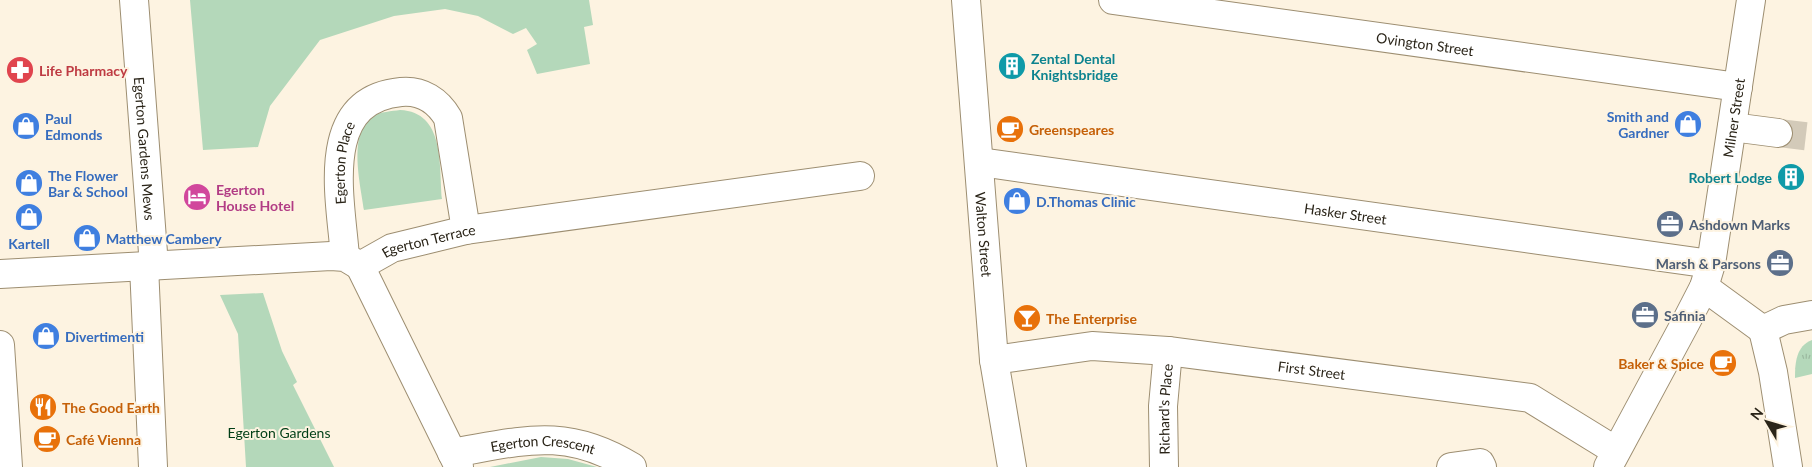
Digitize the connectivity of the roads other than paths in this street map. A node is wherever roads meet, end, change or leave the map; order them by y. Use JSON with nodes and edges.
{"nodes":[{"id":1,"x":134,"y":0,"type":"edge"},
{"id":2,"x":966,"y":0,"type":"edge"},
{"id":3,"x":1113,"y":0,"type":"edge"},
{"id":4,"x":1751,"y":0,"type":"edge"},
{"id":5,"x":1738,"y":87,"type":"junction"},
{"id":6,"x":1732,"y":127,"type":"junction"},
{"id":7,"x":1778,"y":133,"type":"tunnel mouth"},
{"id":8,"x":980,"y":162,"type":"junction"},
{"id":9,"x":860,"y":176,"type":"dead end"},
{"id":10,"x":466,"y":230,"type":"junction"},
{"id":11,"x":352,"y":262,"type":"junction"},
{"id":12,"x":149,"y":266,"type":"junction"},
{"id":13,"x":0,"y":274,"type":"edge"},
{"id":14,"x":1707,"y":276,"type":"junction"},
{"id":15,"x":1812,"y":315,"type":"edge"},
{"id":16,"x":1763,"y":330,"type":"junction"},
{"id":17,"x":0,"y":345,"type":"edge"},
{"id":18,"x":1168,"y":351,"type":"junction"},
{"id":19,"x":994,"y":360,"type":"junction"},
{"id":20,"x":1612,"y":459,"type":"edge"},
{"id":21,"x":455,"y":460,"type":"edge"},
{"id":22,"x":8,"y":467,"type":"edge"},
{"id":23,"x":153,"y":467,"type":"edge"},
{"id":24,"x":632,"y":467,"type":"edge"},
{"id":25,"x":1012,"y":467,"type":"edge"},
{"id":26,"x":1164,"y":467,"type":"edge"},
{"id":27,"x":1451,"y":467,"type":"edge"},
{"id":28,"x":1482,"y":467,"type":"edge"},
{"id":29,"x":1788,"y":467,"type":"edge"}],
"edges":[{"from":1,"to":12,"type":"main road","name":"Egerton Gardens Mews"},
{"from":2,"to":8,"type":"main road","name":"Walton Street"},
{"from":3,"to":5,"type":"main road","name":"Ovington Street"},
{"from":4,"to":5,"type":"main road","name":"Milner Street"},
{"from":5,"to":6,"type":"main road","name":"Milner Street"},
{"from":6,"to":7,"type":"main road"},
{"from":6,"to":14,"type":"main road","name":"Milner Street"},
{"from":8,"to":14,"type":"main road","name":"Hasker Street"},
{"from":8,"to":19,"type":"main road","name":"Walton Street"},
{"from":9,"to":10,"type":"main road","name":"Egerton Terrace"},
{"from":10,"to":11,"type":"main road","name":"Egerton Terrace"},
{"from":10,"to":11,"type":"main road","name":"Egerton Place"},
{"from":11,"to":12,"type":"main road"},
{"from":11,"to":21,"type":"main road"},
{"from":12,"to":13,"type":"main road"},
{"from":12,"to":23,"type":"main road"},
{"from":14,"to":16,"type":"main road"},
{"from":14,"to":20,"type":"main road","name":"Milner Street"},
{"from":15,"to":16,"type":"main road"},
{"from":16,"to":29,"type":"main road"},
{"from":17,"to":22,"type":"main road"},
{"from":18,"to":19,"type":"main road","name":"First Street"},
{"from":18,"to":20,"type":"main road","name":"First Street"},
{"from":18,"to":26,"type":"main road","name":"Richard's Place"},
{"from":19,"to":25,"type":"main road","name":"Walton Street"},
{"from":21,"to":24,"type":"main road","name":"Egerton Crescent"},
{"from":27,"to":28,"type":"main road"}]}
